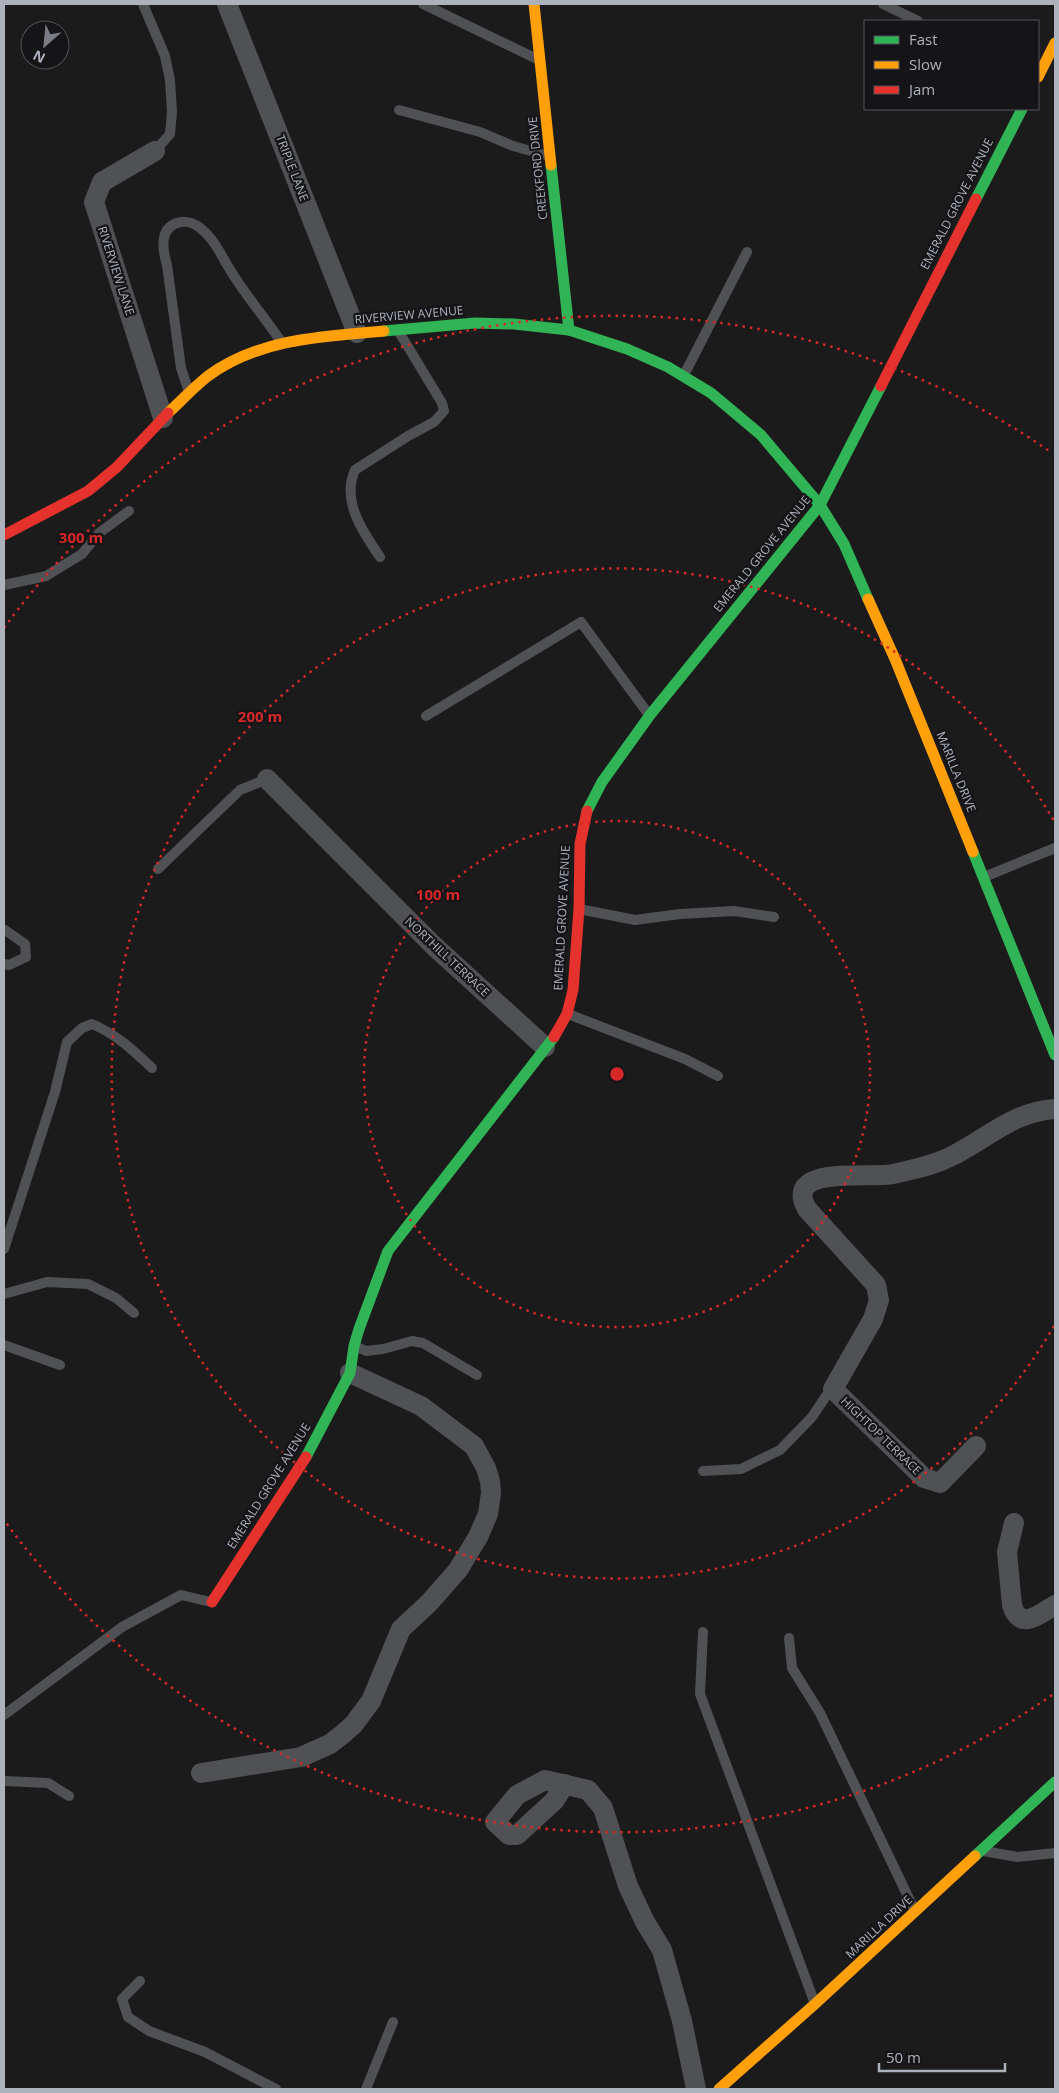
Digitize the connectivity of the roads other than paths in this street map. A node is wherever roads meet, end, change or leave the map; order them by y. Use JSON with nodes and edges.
{"nodes":[{"id":1,"x":143,"y":4,"type":"edge"},
{"id":2,"x":228,"y":4,"type":"edge"},
{"id":3,"x":423,"y":4,"type":"edge"},
{"id":4,"x":534,"y":4,"type":"edge"},
{"id":5,"x":883,"y":4,"type":"edge"},
{"id":6,"x":916,"y":20,"type":"edge"},
{"id":7,"x":1055,"y":43,"type":"edge"},
{"id":8,"x":540,"y":60,"type":"junction"},
{"id":9,"x":1039,"y":75,"type":"edge"},
{"id":10,"x":399,"y":110,"type":"dead end"},
{"id":11,"x":1021,"y":110,"type":"edge"},
{"id":12,"x":155,"y":151,"type":"joint"},
{"id":13,"x":550,"y":156,"type":"junction"},
{"id":14,"x":747,"y":252,"type":"dead end"},
{"id":15,"x":398,"y":329,"type":"junction"},
{"id":16,"x":569,"y":330,"type":"junction"},
{"id":17,"x":357,"y":333,"type":"junction"},
{"id":18,"x":282,"y":343,"type":"junction"},
{"id":19,"x":684,"y":375,"type":"junction"},
{"id":20,"x":190,"y":393,"type":"junction"},
{"id":21,"x":163,"y":418,"type":"junction"},
{"id":22,"x":820,"y":505,"type":"junction"},
{"id":23,"x":129,"y":511,"type":"dead end"},
{"id":24,"x":4,"y":535,"type":"edge"},
{"id":25,"x":380,"y":557,"type":"dead end"},
{"id":26,"x":4,"y":585,"type":"edge"},
{"id":27,"x":650,"y":715,"type":"junction"},
{"id":28,"x":426,"y":716,"type":"dead end"},
{"id":29,"x":267,"y":779,"type":"joint"},
{"id":30,"x":1055,"y":848,"type":"edge"},
{"id":31,"x":158,"y":869,"type":"dead end"},
{"id":32,"x":984,"y":877,"type":"junction"},
{"id":33,"x":579,"y":908,"type":"junction"},
{"id":34,"x":774,"y":917,"type":"dead end"},
{"id":35,"x":6,"y":930,"type":"dead end"},
{"id":36,"x":4,"y":964,"type":"edge"},
{"id":37,"x":567,"y":1014,"type":"junction"},
{"id":38,"x":546,"y":1047,"type":"junction"},
{"id":39,"x":1055,"y":1055,"type":"edge"},
{"id":40,"x":152,"y":1068,"type":"dead end"},
{"id":41,"x":718,"y":1076,"type":"dead end"},
{"id":42,"x":1055,"y":1109,"type":"edge"},
{"id":43,"x":4,"y":1249,"type":"edge"},
{"id":44,"x":4,"y":1294,"type":"edge"},
{"id":45,"x":134,"y":1314,"type":"dead end"},
{"id":46,"x":4,"y":1345,"type":"edge"},
{"id":47,"x":354,"y":1346,"type":"junction"},
{"id":48,"x":60,"y":1365,"type":"dead end"},
{"id":49,"x":350,"y":1373,"type":"junction"},
{"id":50,"x":477,"y":1375,"type":"dead end"},
{"id":51,"x":833,"y":1389,"type":"junction"},
{"id":52,"x":976,"y":1446,"type":"dead end"},
{"id":53,"x":703,"y":1471,"type":"dead end"},
{"id":54,"x":1014,"y":1522,"type":"dead end"},
{"id":55,"x":212,"y":1602,"type":"joint"},
{"id":56,"x":1055,"y":1605,"type":"edge"},
{"id":57,"x":703,"y":1632,"type":"dead end"},
{"id":58,"x":789,"y":1638,"type":"dead end"},
{"id":59,"x":4,"y":1715,"type":"edge"},
{"id":60,"x":200,"y":1773,"type":"dead end"},
{"id":61,"x":4,"y":1781,"type":"edge"},
{"id":62,"x":1055,"y":1782,"type":"edge"},
{"id":63,"x":565,"y":1784,"type":"dead end"},
{"id":64,"x":69,"y":1796,"type":"dead end"},
{"id":65,"x":982,"y":1851,"type":"junction"},
{"id":66,"x":1055,"y":1853,"type":"edge"},
{"id":67,"x":916,"y":1912,"type":"junction"},
{"id":68,"x":140,"y":1981,"type":"dead end"},
{"id":69,"x":815,"y":2004,"type":"junction"},
{"id":70,"x":393,"y":2022,"type":"dead end"},
{"id":71,"x":276,"y":2089,"type":"edge"},
{"id":72,"x":366,"y":2089,"type":"edge"},
{"id":73,"x":696,"y":2089,"type":"edge"},
{"id":74,"x":719,"y":2089,"type":"edge"}],
"edges":[{"from":1,"to":12,"type":"lane"},
{"from":2,"to":17,"type":"street","name":"TRIPLE LANE"},
{"from":3,"to":8,"type":"lane"},
{"from":4,"to":8,"type":"street","name":"CREEKFORD DRIVE"},
{"from":5,"to":6,"type":"lane"},
{"from":7,"to":9,"type":"street"},
{"from":8,"to":13,"type":"street","name":"CREEKFORD DRIVE"},
{"from":10,"to":13,"type":"lane"},
{"from":11,"to":22,"type":"street","name":"EMERALD GROVE AVENUE"},
{"from":12,"to":21,"type":"street","name":"RIVERVIEW LANE"},
{"from":13,"to":16,"type":"street","name":"CREEKFORD DRIVE"},
{"from":14,"to":19,"type":"lane"},
{"from":15,"to":16,"type":"street","name":"RIVERVIEW AVENUE"},
{"from":15,"to":17,"type":"street","name":"RIVERVIEW AVENUE"},
{"from":15,"to":25,"type":"lane"},
{"from":16,"to":19,"type":"street","name":"RIVERVIEW AVENUE"},
{"from":17,"to":18,"type":"street","name":"RIVERVIEW AVENUE"},
{"from":18,"to":20,"type":"street","name":"RIVERVIEW AVENUE"},
{"from":18,"to":20,"type":"lane"},
{"from":19,"to":22,"type":"street","name":"RIVERVIEW AVENUE"},
{"from":20,"to":21,"type":"street","name":"RIVERVIEW AVENUE"},
{"from":21,"to":24,"type":"street","name":"RIVERVIEW AVENUE"},
{"from":22,"to":27,"type":"street","name":"EMERALD GROVE AVENUE"},
{"from":22,"to":32,"type":"street","name":"MARILLA DRIVE"},
{"from":23,"to":26,"type":"lane"},
{"from":27,"to":28,"type":"lane"},
{"from":27,"to":33,"type":"street","name":"EMERALD GROVE AVENUE"},
{"from":29,"to":31,"type":"lane"},
{"from":29,"to":38,"type":"street","name":"NORTHILL TERRACE"},
{"from":30,"to":32,"type":"lane"},
{"from":32,"to":39,"type":"street","name":"MARILLA DRIVE"},
{"from":33,"to":34,"type":"lane"},
{"from":33,"to":37,"type":"street","name":"EMERALD GROVE AVENUE"},
{"from":35,"to":36,"type":"lane"},
{"from":37,"to":38,"type":"street","name":"EMERALD GROVE AVENUE"},
{"from":37,"to":41,"type":"lane"},
{"from":38,"to":47,"type":"street","name":"EMERALD GROVE AVENUE"},
{"from":40,"to":43,"type":"lane"},
{"from":42,"to":51,"type":"street","name":"HIGHTOP TERRACE"},
{"from":44,"to":45,"type":"lane"},
{"from":46,"to":48,"type":"lane"},
{"from":47,"to":49,"type":"street","name":"EMERALD GROVE AVENUE"},
{"from":47,"to":50,"type":"lane"},
{"from":49,"to":55,"type":"street","name":"EMERALD GROVE AVENUE"},
{"from":49,"to":60,"type":"street"},
{"from":51,"to":52,"type":"street","name":"HIGHTOP TERRACE"},
{"from":51,"to":53,"type":"lane"},
{"from":54,"to":56,"type":"street"},
{"from":55,"to":59,"type":"lane"},
{"from":57,"to":69,"type":"lane"},
{"from":58,"to":67,"type":"lane"},
{"from":61,"to":64,"type":"lane"},
{"from":62,"to":65,"type":"street","name":"MARILLA DRIVE"},
{"from":63,"to":73,"type":"street"},
{"from":65,"to":66,"type":"lane"},
{"from":65,"to":67,"type":"street","name":"MARILLA DRIVE"},
{"from":67,"to":69,"type":"street","name":"MARILLA DRIVE"},
{"from":68,"to":71,"type":"lane"},
{"from":69,"to":74,"type":"street","name":"MARILLA DRIVE"},
{"from":70,"to":72,"type":"lane"}]}
